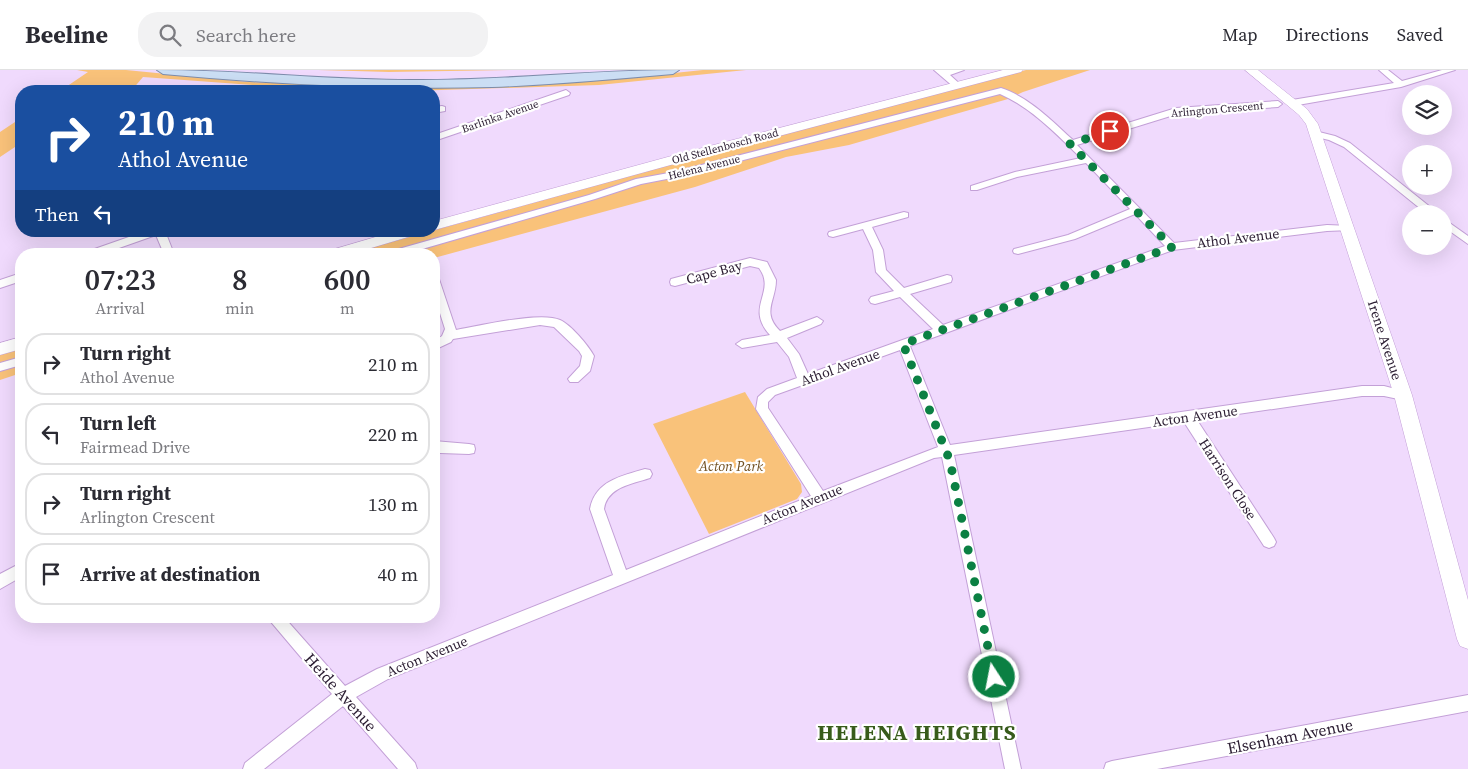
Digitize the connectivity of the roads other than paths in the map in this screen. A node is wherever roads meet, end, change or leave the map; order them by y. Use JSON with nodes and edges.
{"nodes":[{"id":1,"x":162,"y":70,"type":"edge"},
{"id":2,"x":253,"y":70,"type":"edge"},
{"id":3,"x":581,"y":70,"type":"edge"},
{"id":4,"x":673,"y":70,"type":"edge"},
{"id":5,"x":960,"y":70,"type":"edge"},
{"id":6,"x":1017,"y":70,"type":"edge"},
{"id":7,"x":1251,"y":70,"type":"edge"},
{"id":8,"x":1383,"y":70,"type":"edge"},
{"id":9,"x":1450,"y":70,"type":"edge"},
{"id":10,"x":941,"y":72,"type":"edge"},
{"id":11,"x":1435,"y":72,"type":"edge"},
{"id":12,"x":1401,"y":84,"type":"junction"},
{"id":13,"x":958,"y":86,"type":"junction"},
{"id":14,"x":566,"y":93,"type":"dead end"},
{"id":15,"x":899,"y":101,"type":"junction"},
{"id":16,"x":1292,"y":103,"type":"junction"},
{"id":17,"x":1278,"y":104,"type":"dead end"},
{"id":18,"x":912,"y":113,"type":"junction"},
{"id":19,"x":1315,"y":134,"type":"junction"},
{"id":20,"x":440,"y":136,"type":"edge"},
{"id":21,"x":1070,"y":144,"type":"junction"},
{"id":22,"x":719,"y":148,"type":"junction"},
{"id":23,"x":729,"y":160,"type":"junction"},
{"id":24,"x":1087,"y":160,"type":"junction"},
{"id":25,"x":974,"y":188,"type":"dead end"},
{"id":26,"x":1423,"y":205,"type":"edge"},
{"id":27,"x":1136,"y":210,"type":"junction"},
{"id":28,"x":487,"y":211,"type":"junction"},
{"id":29,"x":904,"y":215,"type":"dead end"},
{"id":30,"x":440,"y":224,"type":"edge"},
{"id":31,"x":866,"y":224,"type":"junction"},
{"id":32,"x":493,"y":225,"type":"junction"},
{"id":33,"x":1347,"y":228,"type":"junction"},
{"id":34,"x":1452,"y":228,"type":"edge"},
{"id":35,"x":833,"y":234,"type":"dead end"},
{"id":36,"x":140,"y":237,"type":"edge"},
{"id":37,"x":394,"y":237,"type":"edge"},
{"id":38,"x":1468,"y":241,"type":"edge"},
{"id":39,"x":1172,"y":247,"type":"junction"},
{"id":40,"x":108,"y":248,"type":"edge"},
{"id":41,"x":358,"y":248,"type":"edge"},
{"id":42,"x":426,"y":248,"type":"edge"},
{"id":43,"x":1018,"y":251,"type":"dead end"},
{"id":44,"x":15,"y":279,"type":"edge"},
{"id":45,"x":947,"y":279,"type":"dead end"},
{"id":46,"x":675,"y":282,"type":"dead end"},
{"id":47,"x":0,"y":284,"type":"edge"},
{"id":48,"x":902,"y":293,"type":"junction"},
{"id":49,"x":440,"y":296,"type":"edge"},
{"id":50,"x":874,"y":300,"type":"dead end"},
{"id":51,"x":817,"y":321,"type":"dead end"},
{"id":52,"x":941,"y":330,"type":"junction"},
{"id":53,"x":450,"y":335,"type":"junction"},
{"id":54,"x":778,"y":336,"type":"junction"},
{"id":55,"x":440,"y":343,"type":"edge"},
{"id":56,"x":742,"y":344,"type":"dead end"},
{"id":57,"x":903,"y":344,"type":"junction"},
{"id":58,"x":15,"y":345,"type":"edge"},
{"id":59,"x":0,"y":349,"type":"edge"},
{"id":60,"x":15,"y":362,"type":"edge"},
{"id":61,"x":0,"y":367,"type":"edge"},
{"id":62,"x":574,"y":379,"type":"dead end"},
{"id":63,"x":803,"y":380,"type":"junction"},
{"id":64,"x":1403,"y":395,"type":"junction"},
{"id":65,"x":1188,"y":417,"type":"junction"},
{"id":66,"x":440,"y":448,"type":"edge"},
{"id":67,"x":469,"y":449,"type":"dead end"},
{"id":68,"x":946,"y":450,"type":"junction"},
{"id":69,"x":646,"y":474,"type":"dead end"},
{"id":70,"x":819,"y":497,"type":"junction"},
{"id":71,"x":1269,"y":542,"type":"dead end"},
{"id":72,"x":15,"y":573,"type":"edge"},
{"id":73,"x":622,"y":579,"type":"junction"},
{"id":74,"x":0,"y":582,"type":"edge"},
{"id":75,"x":279,"y":623,"type":"edge"},
{"id":76,"x":1468,"y":639,"type":"edge"},
{"id":77,"x":344,"y":695,"type":"junction"},
{"id":78,"x":1468,"y":702,"type":"edge"},
{"id":79,"x":251,"y":769,"type":"edge"},
{"id":80,"x":409,"y":769,"type":"edge"},
{"id":81,"x":1013,"y":769,"type":"edge"},
{"id":82,"x":1112,"y":769,"type":"edge"}],
"edges":[{"from":1,"to":4,"type":"main road"},
{"from":2,"to":3,"type":"main road"},
{"from":5,"to":10,"type":"street"},
{"from":6,"to":13,"type":"street","name":"Old Stellenbosch Road"},
{"from":7,"to":16,"type":"street","name":"Irene Avenue"},
{"from":8,"to":12,"type":"street"},
{"from":9,"to":11,"type":"street"},
{"from":10,"to":13,"type":"street"},
{"from":11,"to":12,"type":"street"},
{"from":12,"to":16,"type":"street"},
{"from":13,"to":15,"type":"street","name":"Old Stellenbosch Road"},
{"from":14,"to":20,"type":"street","name":"Barlinka Avenue"},
{"from":15,"to":18,"type":"street"},
{"from":15,"to":22,"type":"street","name":"Old Stellenbosch Road"},
{"from":16,"to":19,"type":"street","name":"Irene Avenue"},
{"from":17,"to":21,"type":"street","name":"Arlington Crescent"},
{"from":18,"to":21,"type":"street","name":"Helena Avenue"},
{"from":18,"to":23,"type":"street","name":"Helena Avenue"},
{"from":19,"to":26,"type":"street"},
{"from":19,"to":33,"type":"street","name":"Irene Avenue"},
{"from":21,"to":24,"type":"street"},
{"from":22,"to":23,"type":"street"},
{"from":22,"to":28,"type":"street","name":"Old Stellenbosch Road"},
{"from":23,"to":32,"type":"street","name":"Helena Avenue"},
{"from":24,"to":25,"type":"street"},
{"from":24,"to":27,"type":"street"},
{"from":27,"to":39,"type":"street"},
{"from":27,"to":43,"type":"street"},
{"from":28,"to":30,"type":"street","name":"Old Stellenbosch Road"},
{"from":28,"to":32,"type":"street"},
{"from":29,"to":31,"type":"street"},
{"from":31,"to":35,"type":"street"},
{"from":31,"to":48,"type":"street"},
{"from":32,"to":42,"type":"street","name":"Helena Avenue"},
{"from":33,"to":39,"type":"street","name":"Athol Avenue"},
{"from":33,"to":64,"type":"street","name":"Irene Avenue"},
{"from":34,"to":38,"type":"street"},
{"from":36,"to":40,"type":"street"},
{"from":37,"to":41,"type":"street"},
{"from":39,"to":52,"type":"street","name":"Athol Avenue"},
{"from":44,"to":47,"type":"street"},
{"from":45,"to":48,"type":"street"},
{"from":46,"to":54,"type":"street","name":"Cape Bay"},
{"from":48,"to":50,"type":"street"},
{"from":48,"to":52,"type":"street"},
{"from":49,"to":53,"type":"street"},
{"from":51,"to":54,"type":"street"},
{"from":52,"to":57,"type":"street","name":"Athol Avenue"},
{"from":53,"to":55,"type":"street"},
{"from":53,"to":62,"type":"street"},
{"from":54,"to":56,"type":"street"},
{"from":54,"to":63,"type":"street","name":"Cape Bay"},
{"from":57,"to":63,"type":"street","name":"Athol Avenue"},
{"from":57,"to":68,"type":"street"},
{"from":58,"to":59,"type":"street"},
{"from":60,"to":61,"type":"street"},
{"from":63,"to":70,"type":"street","name":"Athol Avenue"},
{"from":64,"to":65,"type":"street","name":"Acton Avenue"},
{"from":64,"to":76,"type":"street","name":"Irene Avenue"},
{"from":65,"to":68,"type":"street","name":"Acton Avenue"},
{"from":65,"to":71,"type":"street","name":"Harrison Close"},
{"from":66,"to":67,"type":"street"},
{"from":68,"to":70,"type":"street","name":"Acton Avenue"},
{"from":68,"to":81,"type":"street"},
{"from":69,"to":73,"type":"street"},
{"from":70,"to":73,"type":"street","name":"Acton Avenue"},
{"from":72,"to":74,"type":"street"},
{"from":73,"to":77,"type":"street","name":"Acton Avenue"},
{"from":75,"to":77,"type":"street","name":"Heide Avenue"},
{"from":77,"to":79,"type":"street","name":"Acton Avenue"},
{"from":77,"to":80,"type":"street","name":"Heide Avenue"},
{"from":78,"to":82,"type":"street","name":"Elsenham Avenue"}]}
